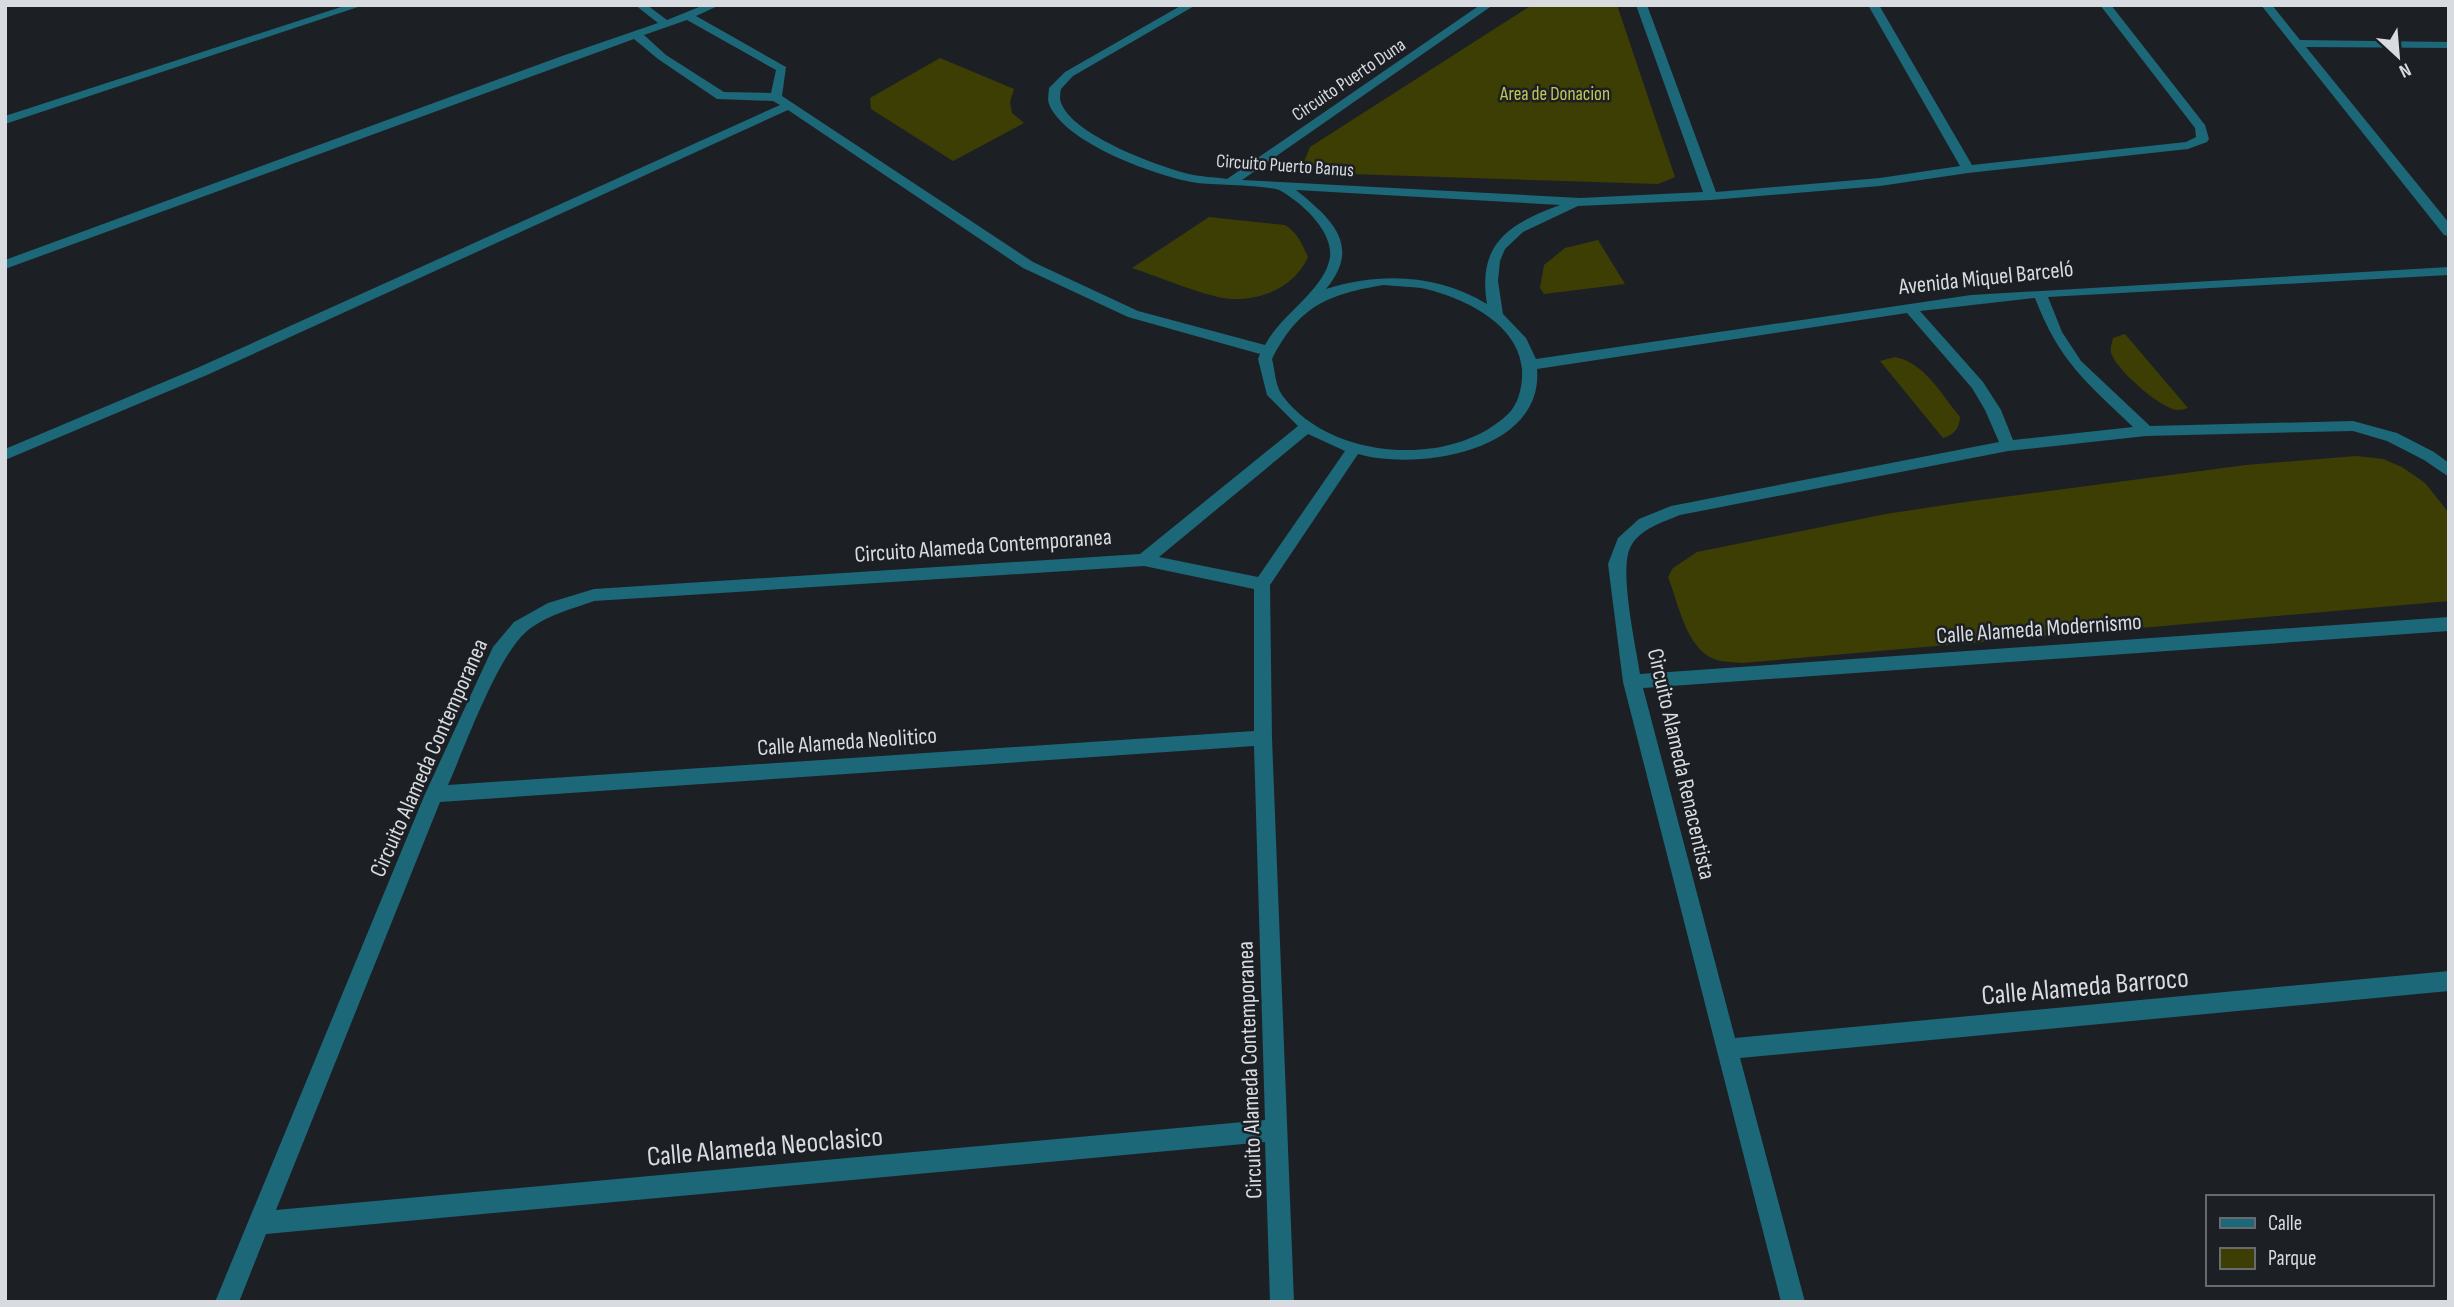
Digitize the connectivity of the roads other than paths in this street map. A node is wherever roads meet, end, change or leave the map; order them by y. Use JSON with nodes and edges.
{"nodes":[{"id":1,"x":359,"y":5,"type":"edge"},
{"id":2,"x":640,"y":5,"type":"edge"},
{"id":3,"x":715,"y":5,"type":"edge"},
{"id":4,"x":1191,"y":5,"type":"edge"},
{"id":5,"x":1488,"y":5,"type":"edge"},
{"id":6,"x":1641,"y":5,"type":"edge"},
{"id":7,"x":1873,"y":5,"type":"edge"},
{"id":8,"x":2105,"y":5,"type":"edge"},
{"id":9,"x":2266,"y":5,"type":"edge"},
{"id":10,"x":688,"y":16,"type":"junction"},
{"id":11,"x":666,"y":24,"type":"junction"},
{"id":12,"x":637,"y":35,"type":"junction"},
{"id":13,"x":2297,"y":43,"type":"junction"},
{"id":14,"x":2449,"y":45,"type":"edge"},
{"id":15,"x":782,"y":102,"type":"junction"},
{"id":16,"x":5,"y":120,"type":"edge"},
{"id":17,"x":1968,"y":169,"type":"junction"},
{"id":18,"x":1229,"y":183,"type":"junction"},
{"id":19,"x":1283,"y":186,"type":"junction"},
{"id":20,"x":1711,"y":196,"type":"junction"},
{"id":21,"x":1580,"y":201,"type":"junction"},
{"id":22,"x":2449,"y":232,"type":"edge"},
{"id":23,"x":5,"y":265,"type":"edge"},
{"id":24,"x":2449,"y":271,"type":"edge"},
{"id":25,"x":2039,"y":293,"type":"junction"},
{"id":26,"x":1310,"y":299,"type":"junction"},
{"id":27,"x":1909,"y":307,"type":"junction"},
{"id":28,"x":1496,"y":314,"type":"junction"},
{"id":29,"x":1268,"y":351,"type":"junction"},
{"id":30,"x":1531,"y":365,"type":"junction"},
{"id":31,"x":1306,"y":427,"type":"junction"},
{"id":32,"x":2146,"y":431,"type":"junction"},
{"id":33,"x":2008,"y":446,"type":"junction"},
{"id":34,"x":1354,"y":449,"type":"junction"},
{"id":35,"x":5,"y":455,"type":"edge"},
{"id":36,"x":2449,"y":472,"type":"edge"},
{"id":37,"x":1144,"y":560,"type":"junction"},
{"id":38,"x":1262,"y":584,"type":"junction"},
{"id":39,"x":2449,"y":624,"type":"edge"},
{"id":40,"x":1632,"y":682,"type":"junction"},
{"id":41,"x":1263,"y":738,"type":"junction"},
{"id":42,"x":434,"y":794,"type":"junction"},
{"id":43,"x":2449,"y":981,"type":"edge"},
{"id":44,"x":1726,"y":1049,"type":"junction"},
{"id":45,"x":1276,"y":1130,"type":"junction"},
{"id":46,"x":259,"y":1223,"type":"junction"},
{"id":47,"x":227,"y":1302,"type":"edge"},
{"id":48,"x":1282,"y":1302,"type":"edge"},
{"id":49,"x":1793,"y":1302,"type":"edge"}],
"edges":[{"from":1,"to":16,"type":"street"},
{"from":2,"to":11,"type":"street"},
{"from":3,"to":10,"type":"street"},
{"from":4,"to":18,"type":"street","name":"Circuito Puerto Banus"},
{"from":5,"to":18,"type":"street","name":"Circuito Puerto Duna"},
{"from":6,"to":20,"type":"street"},
{"from":7,"to":17,"type":"street"},
{"from":8,"to":17,"type":"street","name":"Circuito Puerto Banus"},
{"from":9,"to":13,"type":"street"},
{"from":10,"to":11,"type":"street"},
{"from":10,"to":15,"type":"street"},
{"from":11,"to":12,"type":"street"},
{"from":12,"to":15,"type":"street"},
{"from":12,"to":23,"type":"street"},
{"from":13,"to":14,"type":"street"},
{"from":13,"to":22,"type":"street"},
{"from":15,"to":29,"type":"street"},
{"from":15,"to":35,"type":"street"},
{"from":17,"to":20,"type":"street","name":"Circuito Puerto Banus"},
{"from":18,"to":19,"type":"street","name":"Circuito Puerto Banus"},
{"from":19,"to":21,"type":"street","name":"Circuito Puerto Banus"},
{"from":19,"to":26,"type":"street"},
{"from":20,"to":21,"type":"street","name":"Circuito Puerto Banus"},
{"from":21,"to":28,"type":"street"},
{"from":24,"to":25,"type":"street","name":"Avenida Miquel Barceló"},
{"from":25,"to":27,"type":"street","name":"Avenida Miquel Barceló"},
{"from":25,"to":32,"type":"street"},
{"from":26,"to":28,"type":"street"},
{"from":26,"to":29,"type":"street"},
{"from":27,"to":30,"type":"street","name":"Avenida Miquel Barceló"},
{"from":27,"to":33,"type":"street"},
{"from":28,"to":30,"type":"street"},
{"from":29,"to":31,"type":"street"},
{"from":30,"to":34,"type":"street"},
{"from":31,"to":34,"type":"street"},
{"from":31,"to":37,"type":"street","name":"Circuito Alameda Contemporanea"},
{"from":32,"to":33,"type":"street","name":"Circuito Alameda Renacentista"},
{"from":32,"to":36,"type":"street","name":"Circuito Alameda Renacentista"},
{"from":33,"to":40,"type":"street","name":"Circuito Alameda Renacentista"},
{"from":34,"to":38,"type":"street"},
{"from":37,"to":38,"type":"street","name":"Circuito Alameda Contemporanea"},
{"from":37,"to":42,"type":"street","name":"Circuito Alameda Contemporanea"},
{"from":38,"to":41,"type":"street","name":"Circuito Alameda Contemporanea"},
{"from":39,"to":40,"type":"street","name":"Calle Alameda Modernismo"},
{"from":40,"to":44,"type":"street","name":"Circuito Alameda Renacentista"},
{"from":41,"to":42,"type":"street","name":"Calle Alameda Neolitico"},
{"from":41,"to":45,"type":"street","name":"Circuito Alameda Contemporanea"},
{"from":42,"to":46,"type":"street","name":"Circuito Alameda Contemporanea"},
{"from":43,"to":44,"type":"street","name":"Calle Alameda Barroco"},
{"from":44,"to":49,"type":"street","name":"Circuito Alameda Renacentista"},
{"from":45,"to":46,"type":"street","name":"Calle Alameda Neoclasico"},
{"from":45,"to":48,"type":"street","name":"Circuito Alameda Contemporanea"},
{"from":46,"to":47,"type":"street","name":"Circuito Alameda Contemporanea"}]}
